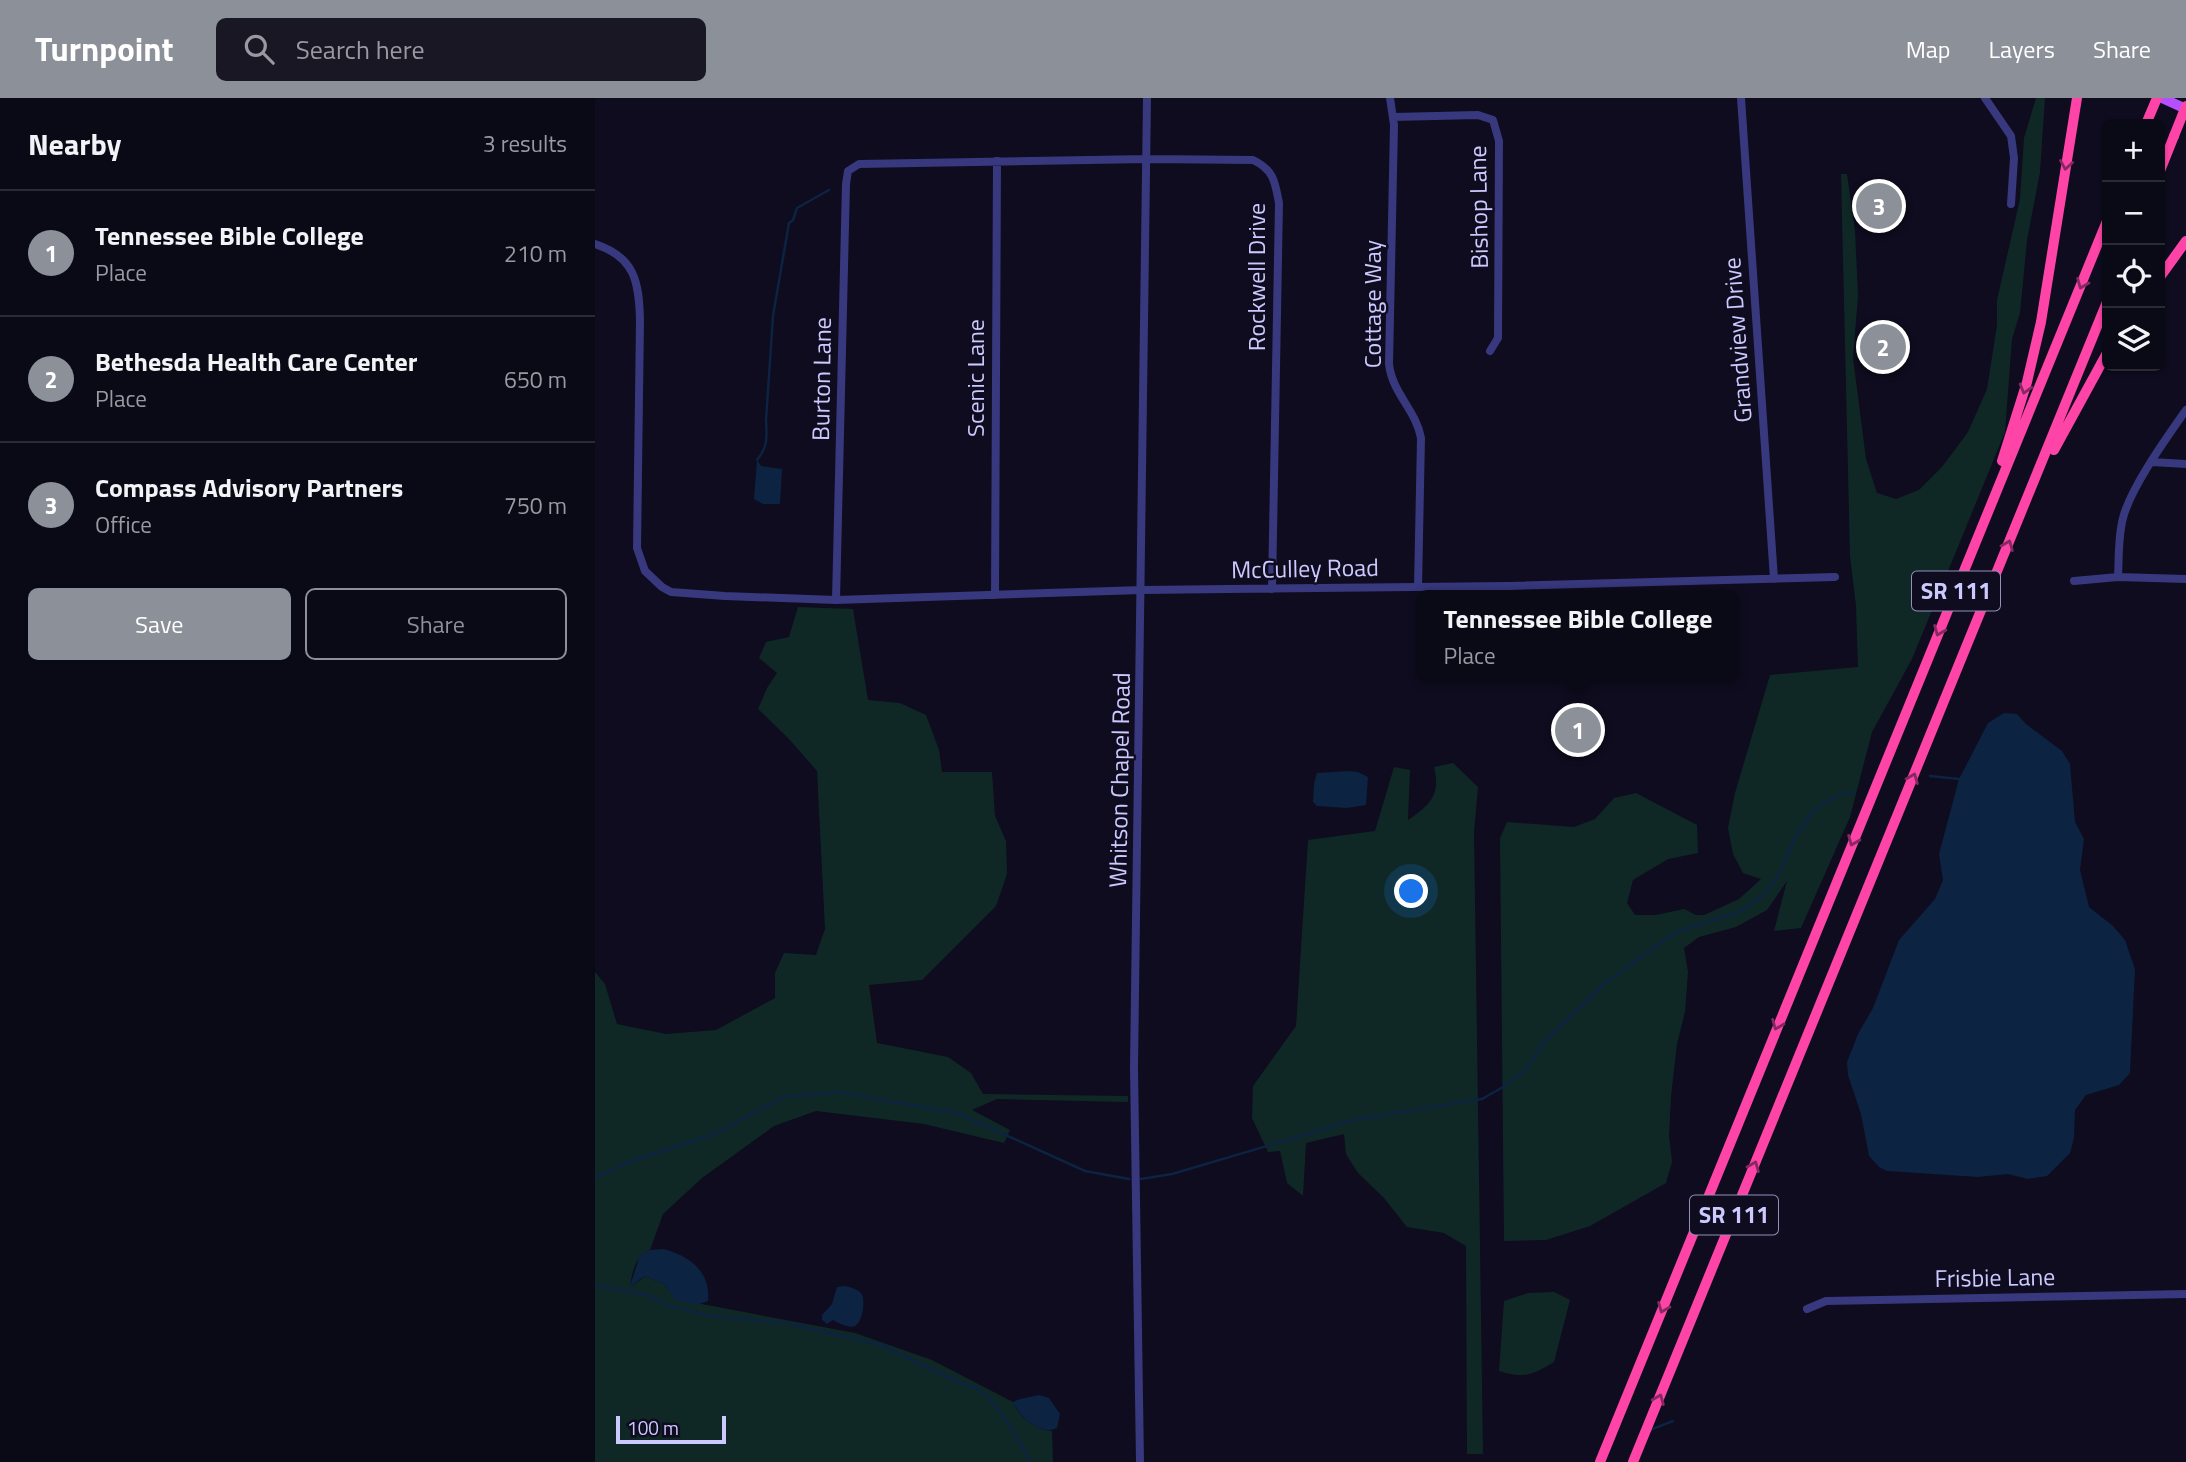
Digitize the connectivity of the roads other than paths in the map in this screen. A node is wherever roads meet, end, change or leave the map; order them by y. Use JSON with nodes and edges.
{"nodes":[{"id":1,"x":1147,"y":98,"type":"edge"},
{"id":2,"x":1389,"y":98,"type":"edge"},
{"id":3,"x":1741,"y":98,"type":"edge"},
{"id":4,"x":1985,"y":98,"type":"edge"},
{"id":5,"x":2077,"y":98,"type":"edge"},
{"id":6,"x":2159,"y":98,"type":"edge"},
{"id":7,"x":2186,"y":108,"type":"edge"},
{"id":8,"x":1394,"y":117,"type":"junction"},
{"id":9,"x":2149,"y":119,"type":"edge"},
{"id":10,"x":2165,"y":158,"type":"edge"},
{"id":11,"x":1147,"y":159,"type":"junction"},
{"id":12,"x":997,"y":161,"type":"junction"},
{"id":13,"x":859,"y":164,"type":"joint"},
{"id":14,"x":2011,"y":204,"type":"dead end"},
{"id":15,"x":2102,"y":233,"type":"edge"},
{"id":16,"x":2186,"y":241,"type":"edge"},
{"id":17,"x":595,"y":244,"type":"edge"},
{"id":18,"x":2165,"y":270,"type":"edge"},
{"id":19,"x":2105,"y":308,"type":"edge"},
{"id":20,"x":1490,"y":351,"type":"dead end"},
{"id":21,"x":2102,"y":361,"type":"edge"},
{"id":22,"x":2186,"y":410,"type":"edge"},
{"id":23,"x":2152,"y":462,"type":"junction"},
{"id":24,"x":2186,"y":464,"type":"edge"},
{"id":25,"x":2023,"y":509,"type":"junction"},
{"id":26,"x":1981,"y":529,"type":"junction"},
{"id":27,"x":1835,"y":577,"type":"dead end"},
{"id":28,"x":2118,"y":577,"type":"junction"},
{"id":29,"x":1774,"y":579,"type":"junction"},
{"id":30,"x":2186,"y":579,"type":"edge"},
{"id":31,"x":2074,"y":581,"type":"dead end"},
{"id":32,"x":1418,"y":587,"type":"junction"},
{"id":33,"x":1272,"y":589,"type":"junction"},
{"id":34,"x":1142,"y":590,"type":"junction"},
{"id":35,"x":995,"y":595,"type":"junction"},
{"id":36,"x":836,"y":600,"type":"junction"},
{"id":37,"x":2186,"y":1294,"type":"edge"},
{"id":38,"x":1807,"y":1309,"type":"dead end"},
{"id":39,"x":1140,"y":1462,"type":"edge"},
{"id":40,"x":1600,"y":1462,"type":"edge"},
{"id":41,"x":1633,"y":1462,"type":"edge"}],
"edges":[{"from":1,"to":11,"type":"street","name":"Whitson Chapel Road"},
{"from":2,"to":8,"type":"street","name":"Cottage Way"},
{"from":3,"to":29,"type":"street","name":"Grandview Drive"},
{"from":4,"to":14,"type":"street"},
{"from":5,"to":26,"type":"highway","one_way":true},
{"from":6,"to":7,"type":"main road"},
{"from":6,"to":9,"type":"highway"},
{"from":7,"to":10,"type":"highway","bridge":true},
{"from":8,"to":20,"type":"street","name":"Bishop Lane"},
{"from":8,"to":32,"type":"street","name":"Cottage Way"},
{"from":11,"to":12,"type":"street","name":"Rockwell Drive"},
{"from":11,"to":33,"type":"street","name":"Rockwell Drive"},
{"from":11,"to":34,"type":"street","name":"Whitson Chapel Road"},
{"from":12,"to":13,"type":"street","name":"Rockwell Drive"},
{"from":12,"to":35,"type":"street","name":"Scenic Lane"},
{"from":13,"to":36,"type":"street","name":"Burton Lane"},
{"from":15,"to":26,"type":"highway","number":"SR 111","one_way":true},
{"from":16,"to":18,"type":"highway"},
{"from":17,"to":36,"type":"street","name":"McCulley Road"},
{"from":19,"to":25,"type":"highway","number":"SR 111"},
{"from":21,"to":25,"type":"highway"},
{"from":22,"to":23,"type":"street"},
{"from":23,"to":24,"type":"street"},
{"from":23,"to":28,"type":"street"},
{"from":41,"to":25,"type":"highway","number":"SR 111","one_way":true},
{"from":26,"to":40,"type":"highway","number":"SR 111","one_way":true},
{"from":27,"to":29,"type":"street","name":"McCulley Road"},
{"from":28,"to":30,"type":"street"},
{"from":28,"to":31,"type":"street"},
{"from":29,"to":32,"type":"street","name":"McCulley Road"},
{"from":32,"to":33,"type":"street","name":"McCulley Road"},
{"from":33,"to":34,"type":"street","name":"McCulley Road"},
{"from":34,"to":35,"type":"street","name":"McCulley Road"},
{"from":34,"to":39,"type":"street","name":"Whitson Chapel Road"},
{"from":35,"to":36,"type":"street","name":"McCulley Road"},
{"from":37,"to":38,"type":"street","name":"Frisbie Lane"}]}
